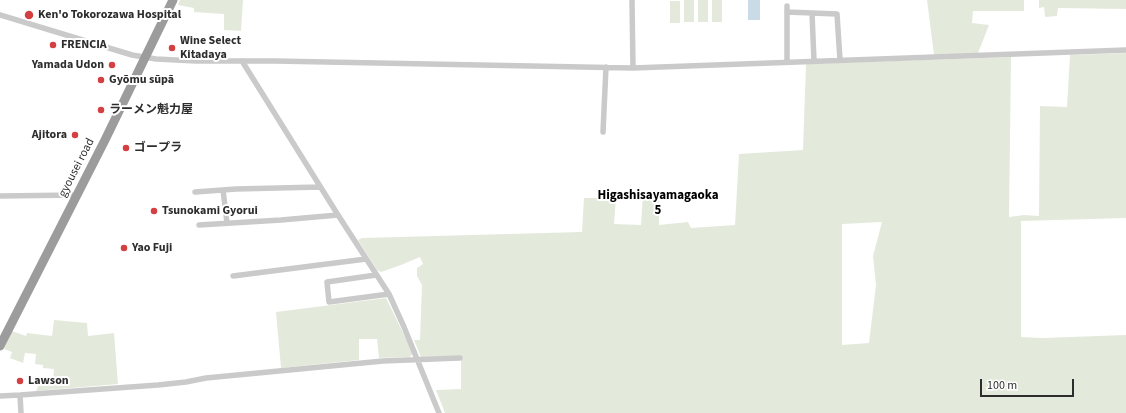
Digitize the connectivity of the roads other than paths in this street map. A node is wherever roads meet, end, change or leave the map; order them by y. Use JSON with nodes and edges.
{"nodes":[{"id":1,"x":173,"y":0,"type":"edge"},
{"id":2,"x":632,"y":0,"type":"edge"},
{"id":3,"x":812,"y":13,"type":"junction"},
{"id":4,"x":0,"y":15,"type":"edge"},
{"id":5,"x":1126,"y":50,"type":"edge"},
{"id":6,"x":145,"y":58,"type":"junction"},
{"id":7,"x":840,"y":60,"type":"junction"},
{"id":8,"x":242,"y":61,"type":"junction"},
{"id":9,"x":814,"y":61,"type":"junction"},
{"id":10,"x":787,"y":62,"type":"junction"},
{"id":11,"x":606,"y":67,"type":"junction"},
{"id":12,"x":633,"y":68,"type":"junction"},
{"id":13,"x":603,"y":132,"type":"dead end"},
{"id":14,"x":320,"y":187,"type":"junction"},
{"id":15,"x":223,"y":190,"type":"junction"},
{"id":16,"x":195,"y":192,"type":"dead end"},
{"id":17,"x":76,"y":195,"type":"junction"},
{"id":18,"x":0,"y":196,"type":"edge"},
{"id":19,"x":338,"y":215,"type":"junction"},
{"id":20,"x":227,"y":223,"type":"junction"},
{"id":21,"x":199,"y":225,"type":"dead end"},
{"id":22,"x":366,"y":259,"type":"junction"},
{"id":23,"x":376,"y":275,"type":"junction"},
{"id":24,"x":233,"y":276,"type":"dead end"},
{"id":25,"x":389,"y":294,"type":"junction"},
{"id":26,"x":0,"y":346,"type":"edge"},
{"id":27,"x":460,"y":358,"type":"dead end"},
{"id":28,"x":418,"y":359,"type":"junction"},
{"id":29,"x":20,"y":395,"type":"junction"},
{"id":30,"x":0,"y":396,"type":"edge"},
{"id":31,"x":21,"y":413,"type":"edge"},
{"id":32,"x":439,"y":413,"type":"edge"}],
"edges":[{"from":1,"to":6,"type":"highway","name":"gyousei road"},
{"from":2,"to":12,"type":"street"},
{"from":3,"to":7,"type":"street"},
{"from":3,"to":9,"type":"street"},
{"from":3,"to":10,"type":"street"},
{"from":4,"to":6,"type":"street"},
{"from":5,"to":7,"type":"street"},
{"from":6,"to":8,"type":"street"},
{"from":6,"to":17,"type":"highway","name":"gyousei road"},
{"from":7,"to":9,"type":"street"},
{"from":8,"to":11,"type":"street"},
{"from":8,"to":14,"type":"street"},
{"from":9,"to":10,"type":"street"},
{"from":10,"to":12,"type":"street"},
{"from":11,"to":12,"type":"street"},
{"from":11,"to":13,"type":"street"},
{"from":14,"to":15,"type":"street"},
{"from":14,"to":19,"type":"street"},
{"from":15,"to":16,"type":"street"},
{"from":15,"to":20,"type":"street"},
{"from":17,"to":18,"type":"street"},
{"from":17,"to":26,"type":"highway","name":"gyousei road"},
{"from":19,"to":20,"type":"street"},
{"from":19,"to":22,"type":"street"},
{"from":20,"to":21,"type":"street"},
{"from":22,"to":23,"type":"street"},
{"from":22,"to":24,"type":"street"},
{"from":23,"to":25,"type":"street"},
{"from":23,"to":25,"type":"street"},
{"from":25,"to":28,"type":"street"},
{"from":27,"to":28,"type":"street"},
{"from":28,"to":29,"type":"street"},
{"from":28,"to":32,"type":"street"},
{"from":29,"to":30,"type":"street"},
{"from":29,"to":31,"type":"street"}]}
